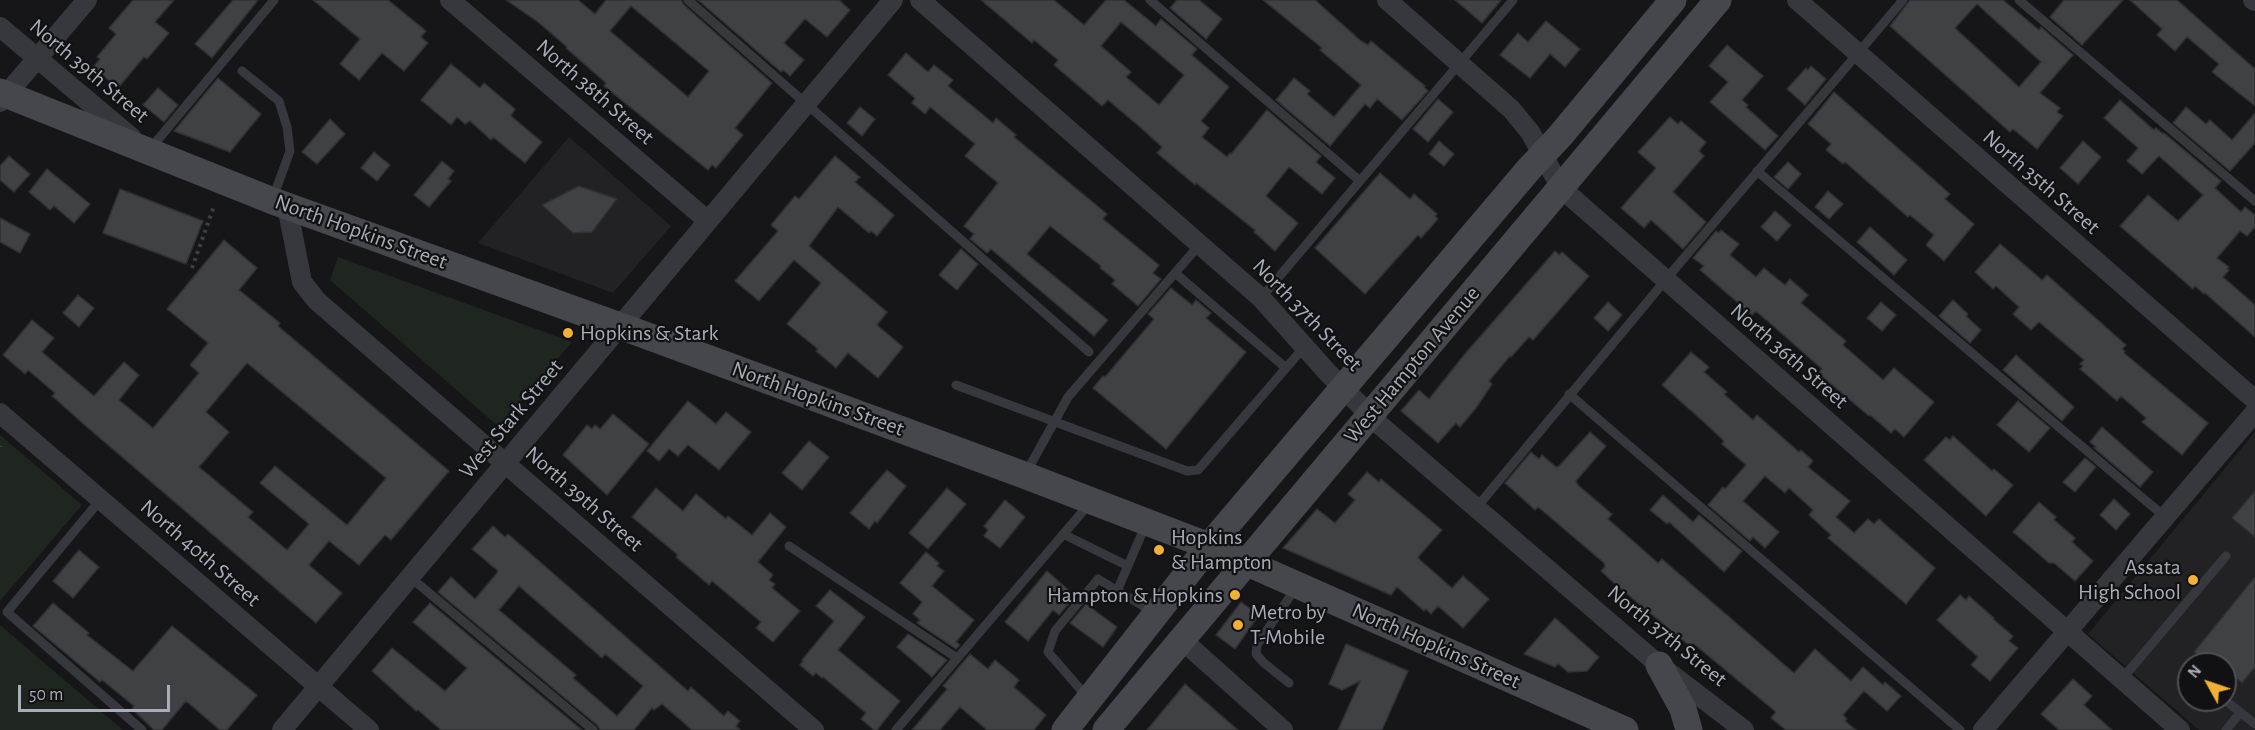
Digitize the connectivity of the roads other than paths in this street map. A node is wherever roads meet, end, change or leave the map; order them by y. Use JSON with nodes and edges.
{"nodes":[{"id":1,"x":87,"y":0,"type":"edge"},
{"id":2,"x":274,"y":0,"type":"edge"},
{"id":3,"x":450,"y":0,"type":"edge"},
{"id":4,"x":688,"y":0,"type":"edge"},
{"id":5,"x":893,"y":0,"type":"edge"},
{"id":6,"x":920,"y":0,"type":"edge"},
{"id":7,"x":1150,"y":0,"type":"edge"},
{"id":8,"x":1387,"y":0,"type":"edge"},
{"id":9,"x":1513,"y":0,"type":"edge"},
{"id":10,"x":1673,"y":0,"type":"edge"},
{"id":11,"x":1718,"y":0,"type":"edge"},
{"id":12,"x":1797,"y":0,"type":"edge"},
{"id":13,"x":1903,"y":0,"type":"edge"},
{"id":14,"x":2019,"y":0,"type":"edge"},
{"id":15,"x":0,"y":27,"type":"edge"},
{"id":16,"x":1857,"y":53,"type":"junction"},
{"id":17,"x":37,"y":59,"type":"junction"},
{"id":18,"x":1460,"y":63,"type":"junction"},
{"id":19,"x":242,"y":71,"type":"dead end"},
{"id":20,"x":2,"y":96,"type":"edge"},
{"id":21,"x":807,"y":103,"type":"junction"},
{"id":22,"x":148,"y":152,"type":"junction"},
{"id":23,"x":1544,"y":153,"type":"junction"},
{"id":24,"x":1757,"y":171,"type":"junction"},
{"id":25,"x":1359,"y":181,"type":"junction"},
{"id":26,"x":1561,"y":188,"type":"junction"},
{"id":27,"x":2255,"y":201,"type":"edge"},
{"id":28,"x":280,"y":203,"type":"junction"},
{"id":29,"x":708,"y":221,"type":"junction"},
{"id":30,"x":1200,"y":244,"type":"junction"},
{"id":31,"x":1175,"y":273,"type":"junction"},
{"id":32,"x":1665,"y":280,"type":"junction"},
{"id":33,"x":1261,"y":297,"type":"junction"},
{"id":34,"x":621,"y":326,"type":"junction"},
{"id":35,"x":1305,"y":346,"type":"junction"},
{"id":36,"x":1089,"y":352,"type":"dead end"},
{"id":37,"x":1286,"y":368,"type":"junction"},
{"id":38,"x":956,"y":386,"type":"dead end"},
{"id":39,"x":1343,"y":387,"type":"junction"},
{"id":40,"x":1569,"y":394,"type":"junction"},
{"id":41,"x":2255,"y":400,"type":"edge"},
{"id":42,"x":2255,"y":412,"type":"edge"},
{"id":43,"x":0,"y":413,"type":"edge"},
{"id":44,"x":1369,"y":414,"type":"junction"},
{"id":45,"x":1053,"y":421,"type":"junction"},
{"id":46,"x":506,"y":463,"type":"junction"},
{"id":47,"x":1024,"y":475,"type":"junction"},
{"id":48,"x":100,"y":499,"type":"junction"},
{"id":49,"x":1092,"y":501,"type":"junction"},
{"id":50,"x":1477,"y":507,"type":"junction"},
{"id":51,"x":2165,"y":518,"type":"junction"},
{"id":52,"x":1147,"y":522,"type":"junction"},
{"id":53,"x":1063,"y":534,"type":"junction"},
{"id":54,"x":789,"y":546,"type":"dead end"},
{"id":55,"x":1209,"y":546,"type":"junction"},
{"id":56,"x":2226,"y":556,"type":"dead end"},
{"id":57,"x":1246,"y":562,"type":"junction"},
{"id":58,"x":1128,"y":566,"type":"junction"},
{"id":59,"x":410,"y":577,"type":"junction"},
{"id":60,"x":1298,"y":585,"type":"junction"},
{"id":61,"x":1117,"y":591,"type":"junction"},
{"id":62,"x":1156,"y":613,"type":"junction"},
{"id":63,"x":2067,"y":631,"type":"junction"},
{"id":64,"x":1182,"y":640,"type":"junction"},
{"id":65,"x":957,"y":658,"type":"junction"},
{"id":66,"x":1659,"y":665,"type":"junction"},
{"id":67,"x":2122,"y":679,"type":"junction"},
{"id":68,"x":1289,"y":683,"type":"dead end"},
{"id":69,"x":318,"y":687,"type":"junction"},
{"id":70,"x":1089,"y":700,"type":"junction"},
{"id":71,"x":2237,"y":710,"type":"edge"},
{"id":72,"x":2240,"y":712,"type":"junction"},
{"id":73,"x":2255,"y":724,"type":"edge"},
{"id":74,"x":142,"y":730,"type":"edge"},
{"id":75,"x":282,"y":730,"type":"edge"},
{"id":76,"x":369,"y":730,"type":"edge"},
{"id":77,"x":593,"y":730,"type":"edge"},
{"id":78,"x":814,"y":730,"type":"edge"},
{"id":79,"x":896,"y":730,"type":"edge"},
{"id":80,"x":1065,"y":730,"type":"edge"},
{"id":81,"x":1106,"y":730,"type":"edge"},
{"id":82,"x":1282,"y":730,"type":"edge"},
{"id":83,"x":1625,"y":730,"type":"edge"},
{"id":84,"x":1689,"y":730,"type":"edge"},
{"id":85,"x":1744,"y":730,"type":"edge"},
{"id":86,"x":1960,"y":730,"type":"edge"},
{"id":87,"x":1983,"y":730,"type":"edge"},
{"id":88,"x":2180,"y":730,"type":"edge"},
{"id":89,"x":2226,"y":730,"type":"edge"}],
"edges":[{"from":1,"to":17,"type":"street"},
{"from":2,"to":22,"type":"lane"},
{"from":3,"to":29,"type":"street","name":"North 38th Street"},
{"from":4,"to":21,"type":"lane"},
{"from":5,"to":21,"type":"street","name":"West Stark Street"},
{"from":6,"to":30,"type":"street","name":"North 37th Street"},
{"from":7,"to":25,"type":"lane"},
{"from":8,"to":18,"type":"street","name":"North 36th Street"},
{"from":9,"to":18,"type":"lane"},
{"from":10,"to":23,"type":"main road","name":"West Hampton Avenue"},
{"from":11,"to":26,"type":"main road","name":"West Hampton Avenue"},
{"from":12,"to":16,"type":"street","name":"North 35th Street"},
{"from":13,"to":16,"type":"lane"},
{"from":14,"to":27,"type":"lane"},
{"from":15,"to":17,"type":"street","name":"North 39th Street"},
{"from":16,"to":24,"type":"lane"},
{"from":16,"to":41,"type":"street","name":"North 35th Street"},
{"from":17,"to":20,"type":"street"},
{"from":17,"to":22,"type":"street","name":"North 39th Street"},
{"from":18,"to":23,"type":"street","name":"North 36th Street"},
{"from":18,"to":25,"type":"lane"},
{"from":19,"to":28,"type":"lane"},
{"from":20,"to":22,"type":"main road","name":"North Hopkins Street"},
{"from":21,"to":29,"type":"street","name":"West Stark Street"},
{"from":21,"to":36,"type":"lane"},
{"from":22,"to":28,"type":"main road","name":"North Hopkins Street"},
{"from":23,"to":26,"type":"street","name":"North 36th Street"},
{"from":23,"to":39,"type":"main road","name":"West Hampton Avenue"},
{"from":24,"to":32,"type":"lane"},
{"from":24,"to":51,"type":"lane"},
{"from":25,"to":33,"type":"lane"},
{"from":26,"to":32,"type":"street","name":"North 36th Street"},
{"from":26,"to":44,"type":"main road","name":"West Hampton Avenue"},
{"from":28,"to":34,"type":"main road","name":"North Hopkins Street"},
{"from":28,"to":46,"type":"street","name":"North 39th Street"},
{"from":29,"to":34,"type":"street","name":"West Stark Street"},
{"from":30,"to":31,"type":"lane"},
{"from":30,"to":33,"type":"street","name":"North 37th Street"},
{"from":31,"to":37,"type":"lane"},
{"from":31,"to":45,"type":"lane"},
{"from":32,"to":40,"type":"lane"},
{"from":32,"to":63,"type":"street","name":"North 36th Street"},
{"from":33,"to":35,"type":"street","name":"North 37th Street"},
{"from":34,"to":46,"type":"street","name":"West Stark Street"},
{"from":34,"to":47,"type":"main road","name":"North Hopkins Street"},
{"from":35,"to":37,"type":"lane"},
{"from":35,"to":39,"type":"street","name":"North 37th Street"},
{"from":37,"to":45,"type":"lane"},
{"from":38,"to":45,"type":"lane"},
{"from":39,"to":44,"type":"street","name":"North 37th Street"},
{"from":39,"to":55,"type":"main road","name":"West Hampton Avenue"},
{"from":40,"to":50,"type":"lane"},
{"from":40,"to":86,"type":"lane"},
{"from":42,"to":51,"type":"street"},
{"from":43,"to":48,"type":"street","name":"North 40th Street"},
{"from":44,"to":50,"type":"street","name":"North 37th Street"},
{"from":44,"to":57,"type":"main road","name":"West Hampton Avenue"},
{"from":45,"to":47,"type":"lane"},
{"from":46,"to":59,"type":"street","name":"West Stark Street"},
{"from":46,"to":78,"type":"street","name":"North 39th Street"},
{"from":47,"to":49,"type":"main road","name":"North Hopkins Street"},
{"from":48,"to":69,"type":"street","name":"North 40th Street"},
{"from":48,"to":74,"type":"lane"},
{"from":49,"to":52,"type":"main road","name":"North Hopkins Street"},
{"from":49,"to":53,"type":"lane"},
{"from":50,"to":66,"type":"street","name":"North 37th Street"},
{"from":51,"to":63,"type":"street"},
{"from":52,"to":55,"type":"main road","name":"North Hopkins Street"},
{"from":52,"to":58,"type":"lane"},
{"from":53,"to":58,"type":"lane"},
{"from":53,"to":65,"type":"lane"},
{"from":54,"to":65,"type":"lane"},
{"from":55,"to":57,"type":"main road","name":"North Hopkins Street"},
{"from":55,"to":62,"type":"main road","name":"West Hampton Avenue"},
{"from":56,"to":67,"type":"lane"},
{"from":57,"to":60,"type":"main road","name":"North Hopkins Street"},
{"from":57,"to":64,"type":"main road","name":"West Hampton Avenue"},
{"from":58,"to":61,"type":"lane"},
{"from":59,"to":69,"type":"street","name":"West Stark Street"},
{"from":59,"to":77,"type":"lane"},
{"from":60,"to":68,"type":"lane"},
{"from":60,"to":83,"type":"main road","name":"North Hopkins Street"},
{"from":61,"to":62,"type":"lane"},
{"from":61,"to":70,"type":"lane"},
{"from":62,"to":70,"type":"main road","name":"West Hampton Avenue"},
{"from":63,"to":67,"type":"street","name":"North 36th Street"},
{"from":63,"to":87,"type":"street"},
{"from":64,"to":81,"type":"main road","name":"West Hampton Avenue"},
{"from":64,"to":82,"type":"street"},
{"from":65,"to":79,"type":"lane"},
{"from":66,"to":84,"type":"main road"},
{"from":66,"to":85,"type":"street","name":"North 37th Street"},
{"from":67,"to":88,"type":"street","name":"North 36th Street"},
{"from":69,"to":75,"type":"street","name":"West Stark Street"},
{"from":69,"to":76,"type":"street","name":"North 40th Street"},
{"from":70,"to":80,"type":"main road","name":"West Hampton Avenue"},
{"from":71,"to":72,"type":"lane"},
{"from":72,"to":73,"type":"lane"},
{"from":72,"to":89,"type":"lane"}]}
